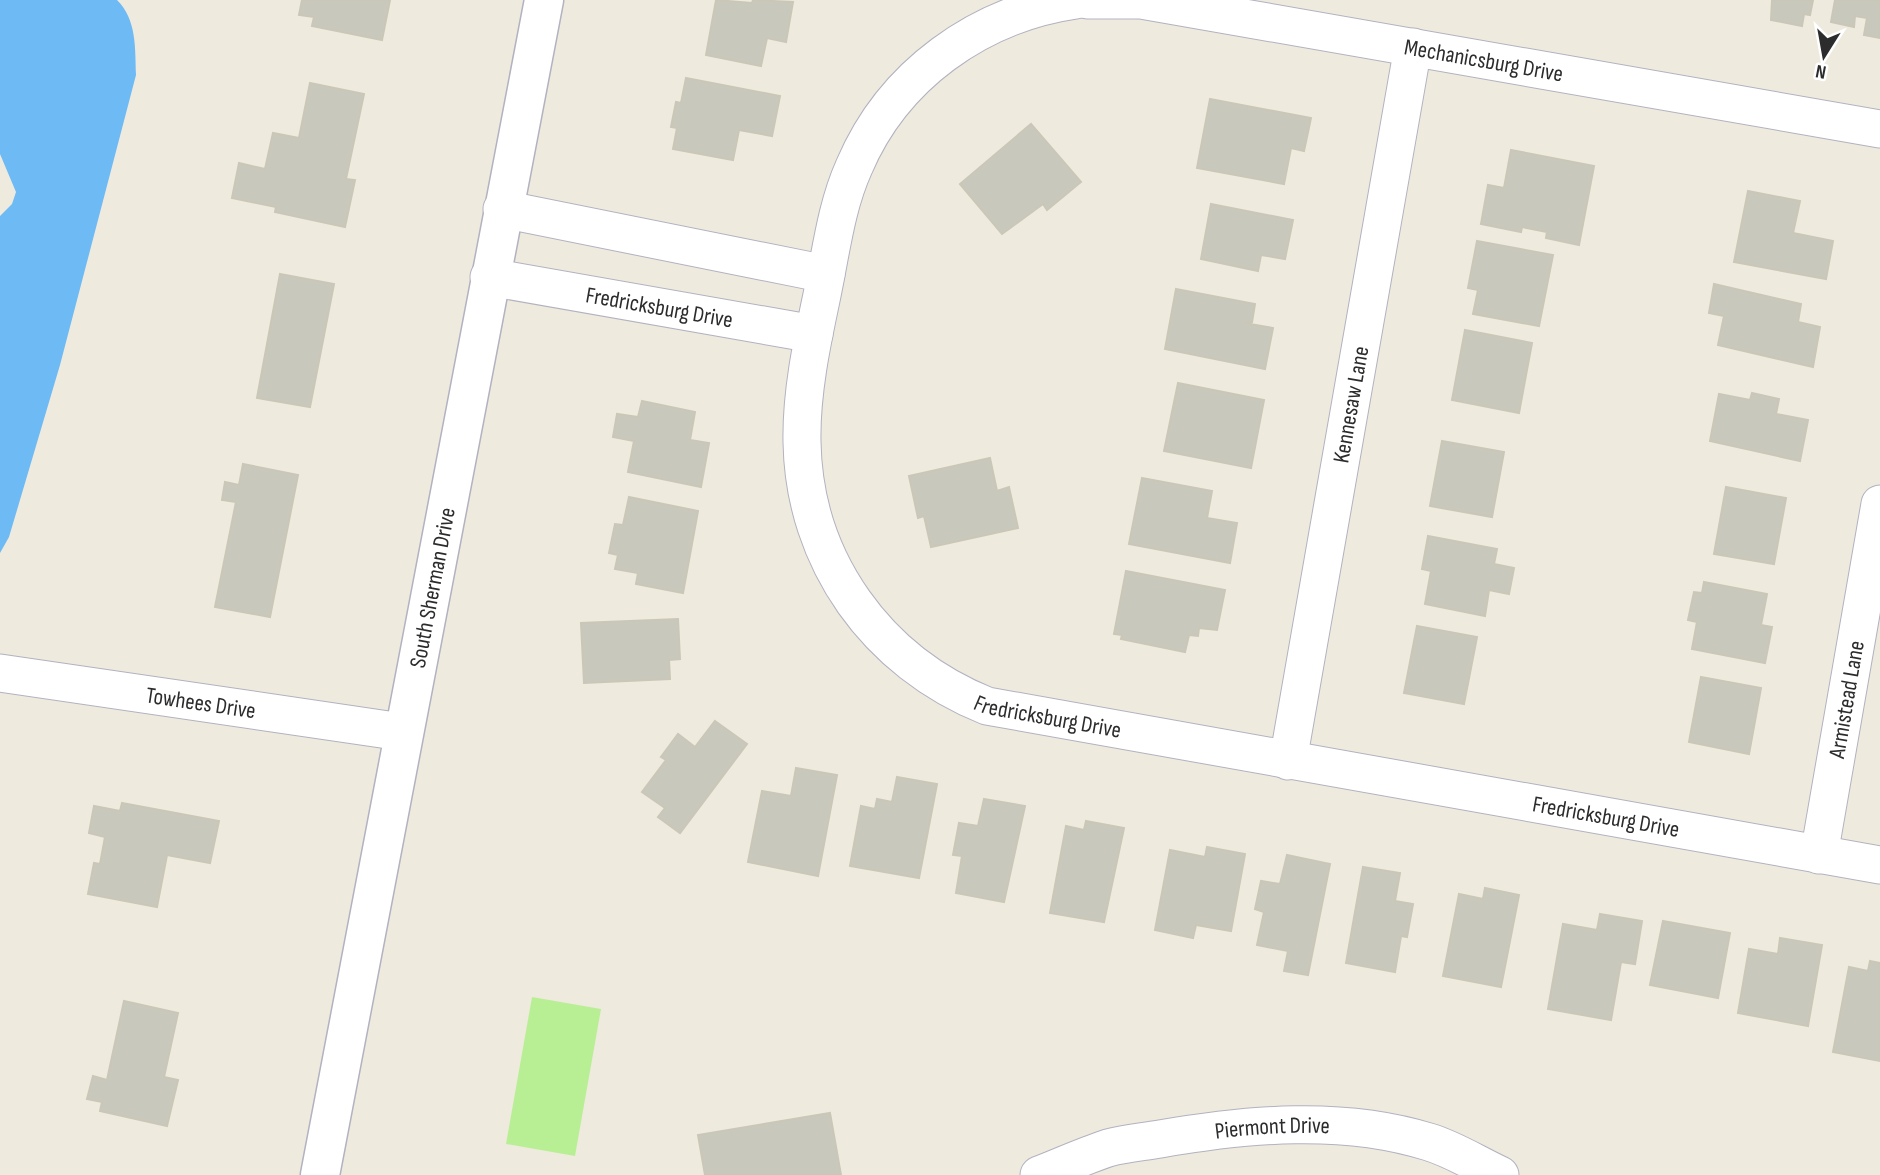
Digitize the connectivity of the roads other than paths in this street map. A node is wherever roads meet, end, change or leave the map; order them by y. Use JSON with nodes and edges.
{"nodes":[{"id":1,"x":544,"y":0,"type":"edge"},
{"id":2,"x":1076,"y":0,"type":"edge"},
{"id":3,"x":1087,"y":0,"type":"edge"},
{"id":4,"x":1413,"y":47,"type":"junction"},
{"id":5,"x":1880,"y":129,"type":"edge"},
{"id":6,"x":502,"y":209,"type":"junction"},
{"id":7,"x":826,"y":274,"type":"junction"},
{"id":8,"x":489,"y":277,"type":"junction"},
{"id":9,"x":814,"y":334,"type":"junction"},
{"id":10,"x":1880,"y":504,"type":"edge"},
{"id":11,"x":0,"y":673,"type":"edge"},
{"id":12,"x":402,"y":732,"type":"junction"},
{"id":13,"x":1289,"y":761,"type":"junction"},
{"id":14,"x":1819,"y":855,"type":"junction"},
{"id":15,"x":1880,"y":865,"type":"edge"},
{"id":16,"x":320,"y":1175,"type":"edge"},
{"id":17,"x":1039,"y":1175,"type":"edge"},
{"id":18,"x":1500,"y":1175,"type":"edge"}],
"edges":[{"from":1,"to":6,"type":"street","name":"South Sherman Drive"},
{"from":2,"to":7,"type":"street"},
{"from":3,"to":4,"type":"street","name":"Mechanicsburg Drive"},
{"from":4,"to":5,"type":"street","name":"Mechanicsburg Drive"},
{"from":4,"to":13,"type":"street","name":"Kennesaw Lane"},
{"from":6,"to":7,"type":"street"},
{"from":6,"to":8,"type":"street","name":"South Sherman Drive"},
{"from":7,"to":9,"type":"street"},
{"from":8,"to":9,"type":"street","name":"Fredricksburg Drive"},
{"from":8,"to":12,"type":"street","name":"South Sherman Drive"},
{"from":9,"to":13,"type":"street","name":"Fredricksburg Drive"},
{"from":10,"to":14,"type":"street","name":"Armistead Lane"},
{"from":11,"to":12,"type":"street","name":"Towhees Drive"},
{"from":12,"to":16,"type":"street","name":"South Sherman Drive"},
{"from":13,"to":14,"type":"street","name":"Fredricksburg Drive"},
{"from":14,"to":15,"type":"street","name":"Fredricksburg Drive"},
{"from":17,"to":18,"type":"street","name":"Piermont Drive"}]}
